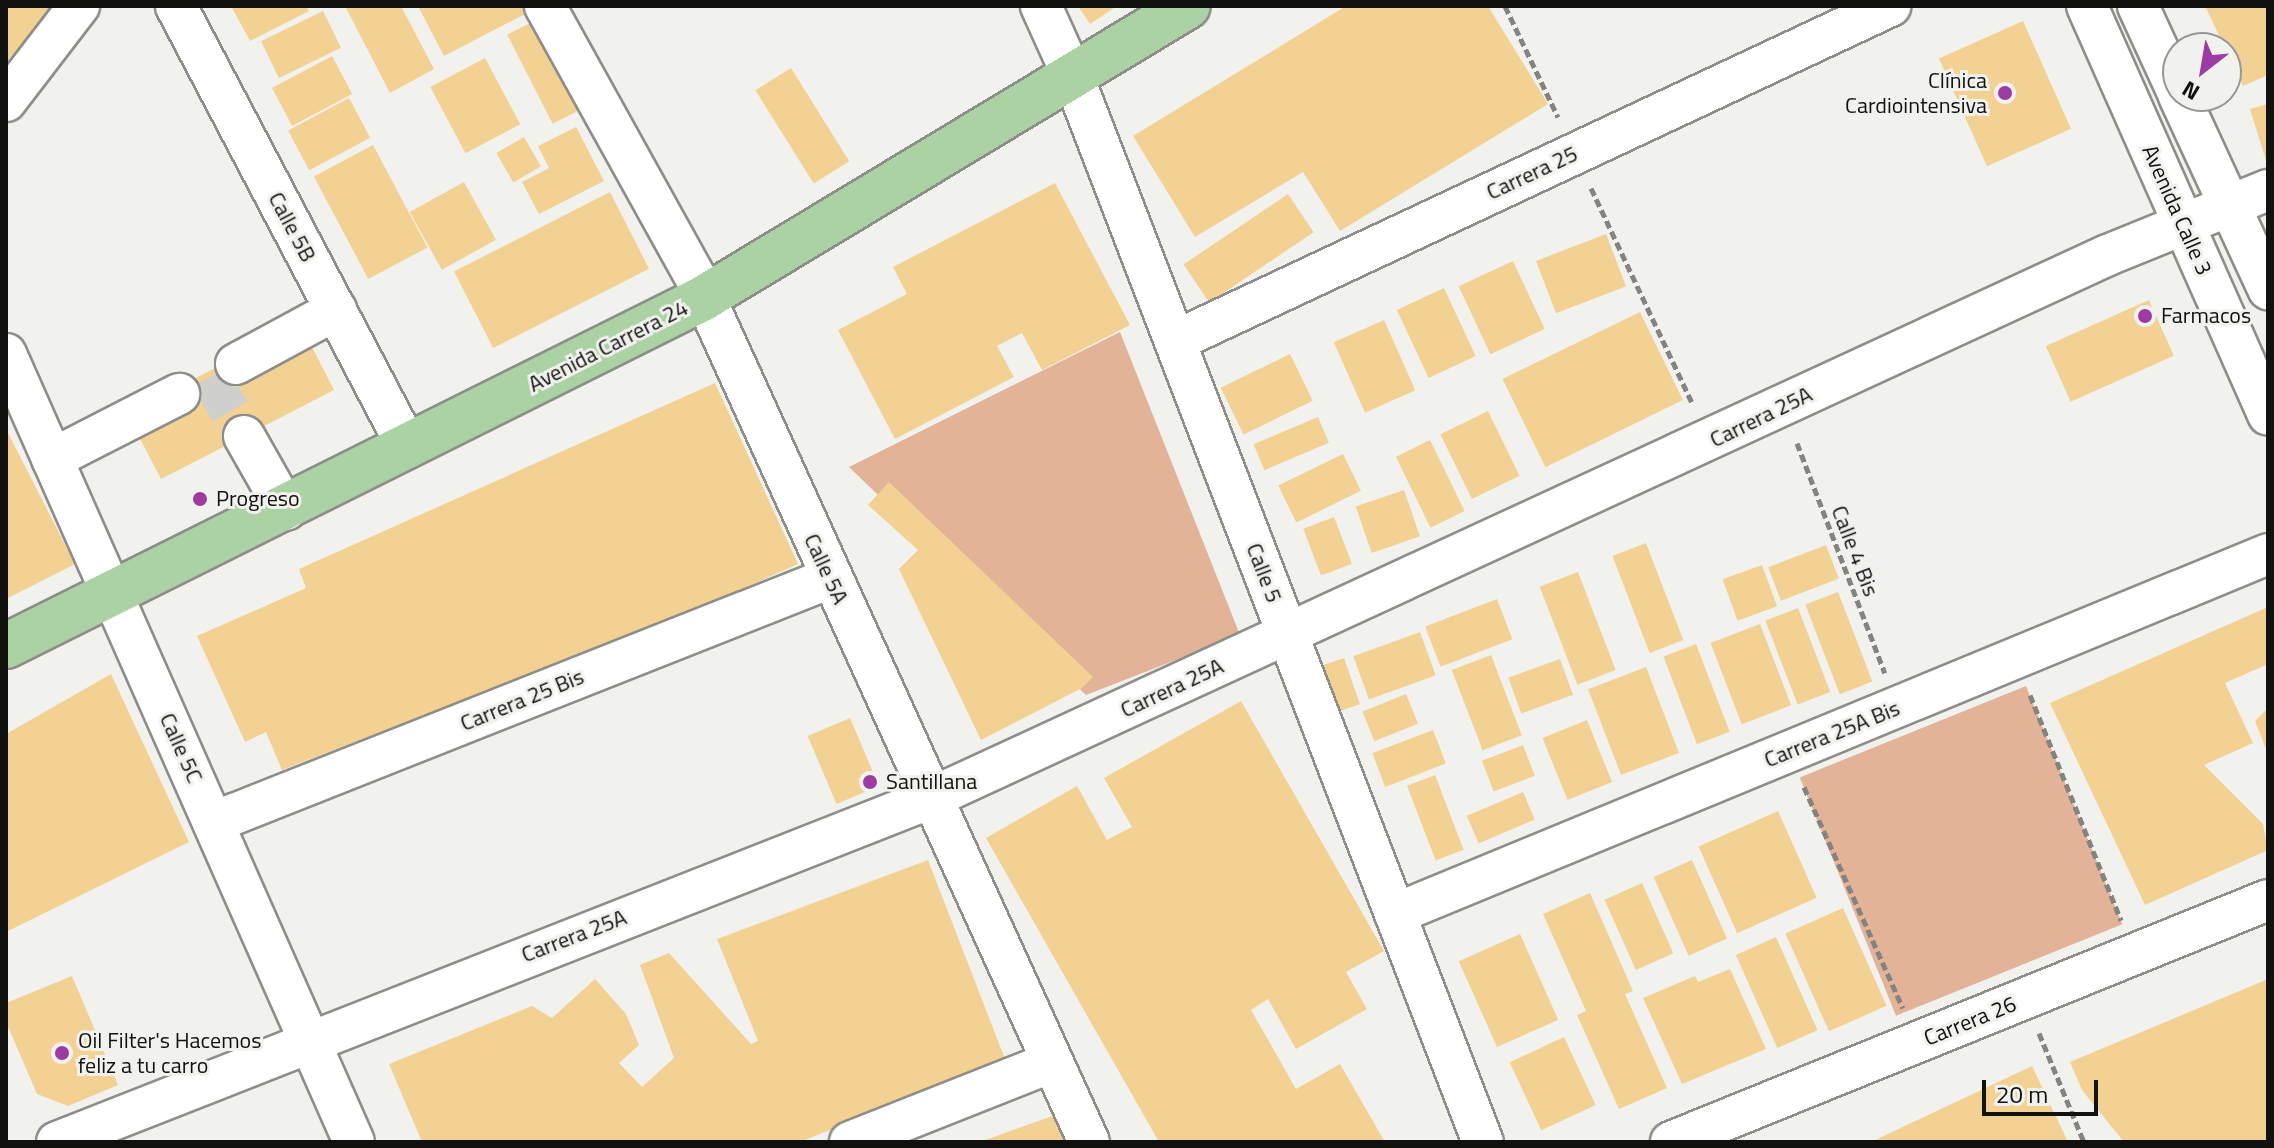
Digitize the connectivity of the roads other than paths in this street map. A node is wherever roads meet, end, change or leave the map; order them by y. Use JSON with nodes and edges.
{"nodes":[{"id":1,"x":79,"y":6,"type":"edge"},
{"id":2,"x":176,"y":6,"type":"edge"},
{"id":3,"x":545,"y":6,"type":"edge"},
{"id":4,"x":1041,"y":6,"type":"edge"},
{"id":5,"x":1188,"y":6,"type":"edge"},
{"id":6,"x":1890,"y":6,"type":"edge"},
{"id":7,"x":2087,"y":6,"type":"edge"},
{"id":8,"x":2138,"y":6,"type":"edge"},
{"id":9,"x":2162,"y":58,"type":"edge"},
{"id":10,"x":1074,"y":79,"type":"junction"},
{"id":11,"x":6,"y":101,"type":"edge"},
{"id":12,"x":2187,"y":112,"type":"edge"},
{"id":13,"x":2268,"y":190,"type":"edge"},
{"id":14,"x":2230,"y":206,"type":"junction"},
{"id":15,"x":2183,"y":224,"type":"junction"},
{"id":16,"x":2268,"y":289,"type":"edge"},
{"id":17,"x":702,"y":299,"type":"junction"},
{"id":18,"x":336,"y":310,"type":"junction"},
{"id":19,"x":1175,"y":341,"type":"junction"},
{"id":20,"x":6,"y":354,"type":"edge"},
{"id":21,"x":236,"y":364,"type":"dead end"},
{"id":22,"x":179,"y":394,"type":"dead end"},
{"id":23,"x":2268,"y":415,"type":"edge"},
{"id":24,"x":244,"y":436,"type":"tunnel mouth"},
{"id":25,"x":408,"y":448,"type":"junction"},
{"id":26,"x":52,"y":459,"type":"junction"},
{"id":27,"x":286,"y":510,"type":"junction"},
{"id":28,"x":2268,"y":554,"type":"edge"},
{"id":29,"x":830,"y":578,"type":"junction"},
{"id":30,"x":111,"y":593,"type":"junction"},
{"id":31,"x":1288,"y":635,"type":"junction"},
{"id":32,"x":6,"y":646,"type":"edge"},
{"id":33,"x":931,"y":798,"type":"junction"},
{"id":34,"x":214,"y":822,"type":"junction"},
{"id":35,"x":2268,"y":900,"type":"edge"},
{"id":36,"x":1395,"y":914,"type":"junction"},
{"id":37,"x":309,"y":1039,"type":"junction"},
{"id":38,"x":1052,"y":1062,"type":"junction"},
{"id":39,"x":57,"y":1142,"type":"edge"},
{"id":40,"x":354,"y":1142,"type":"edge"},
{"id":41,"x":850,"y":1142,"type":"edge"},
{"id":42,"x":1089,"y":1142,"type":"edge"},
{"id":43,"x":1483,"y":1142,"type":"edge"},
{"id":44,"x":1671,"y":1142,"type":"edge"}],
"edges":[{"from":1,"to":11,"type":"street"},
{"from":2,"to":18,"type":"street","name":"Calle 5B"},
{"from":3,"to":17,"type":"street","name":"Calle 5A"},
{"from":4,"to":10,"type":"street","name":"Calle 5"},
{"from":5,"to":10,"type":"main road","name":"Avenida Carrera 24"},
{"from":6,"to":19,"type":"street","name":"Carrera 25"},
{"from":7,"to":15,"type":"street","name":"Avenida Calle 3"},
{"from":8,"to":9,"type":"street"},
{"from":10,"to":17,"type":"main road","name":"Avenida Carrera 24"},
{"from":10,"to":19,"type":"street","name":"Calle 5"},
{"from":12,"to":14,"type":"street"},
{"from":13,"to":14,"type":"street","name":"Carrera 25A"},
{"from":14,"to":15,"type":"street","name":"Carrera 25A"},
{"from":14,"to":16,"type":"street"},
{"from":15,"to":23,"type":"street","name":"Avenida Calle 3"},
{"from":15,"to":31,"type":"street","name":"Carrera 25A"},
{"from":17,"to":25,"type":"main road","name":"Avenida Carrera 24"},
{"from":17,"to":29,"type":"street","name":"Calle 5A"},
{"from":18,"to":21,"type":"street"},
{"from":18,"to":25,"type":"street","name":"Calle 5B"},
{"from":19,"to":31,"type":"street","name":"Calle 5"},
{"from":20,"to":26,"type":"street","name":"Calle 5C"},
{"from":22,"to":26,"type":"street"},
{"from":24,"to":27,"type":"street"},
{"from":25,"to":27,"type":"main road","name":"Avenida Carrera 24"},
{"from":26,"to":30,"type":"street","name":"Calle 5C"},
{"from":27,"to":30,"type":"main road","name":"Avenida Carrera 24"},
{"from":28,"to":36,"type":"street","name":"Carrera 25A Bis"},
{"from":29,"to":33,"type":"street","name":"Calle 5A"},
{"from":29,"to":34,"type":"street","name":"Carrera 25 Bis"},
{"from":30,"to":32,"type":"main road","name":"Avenida Carrera 24"},
{"from":30,"to":34,"type":"street","name":"Calle 5C"},
{"from":31,"to":33,"type":"street","name":"Carrera 25A"},
{"from":31,"to":36,"type":"street","name":"Calle 5"},
{"from":33,"to":37,"type":"street","name":"Carrera 25A"},
{"from":33,"to":38,"type":"street","name":"Calle 5A"},
{"from":34,"to":37,"type":"street","name":"Calle 5C"},
{"from":35,"to":44,"type":"street","name":"Carrera 26"},
{"from":36,"to":43,"type":"street","name":"Calle 5"},
{"from":37,"to":39,"type":"street","name":"Carrera 25A"},
{"from":37,"to":40,"type":"street","name":"Calle 5C"},
{"from":38,"to":41,"type":"street"},
{"from":38,"to":42,"type":"street","name":"Calle 5A"}]}
